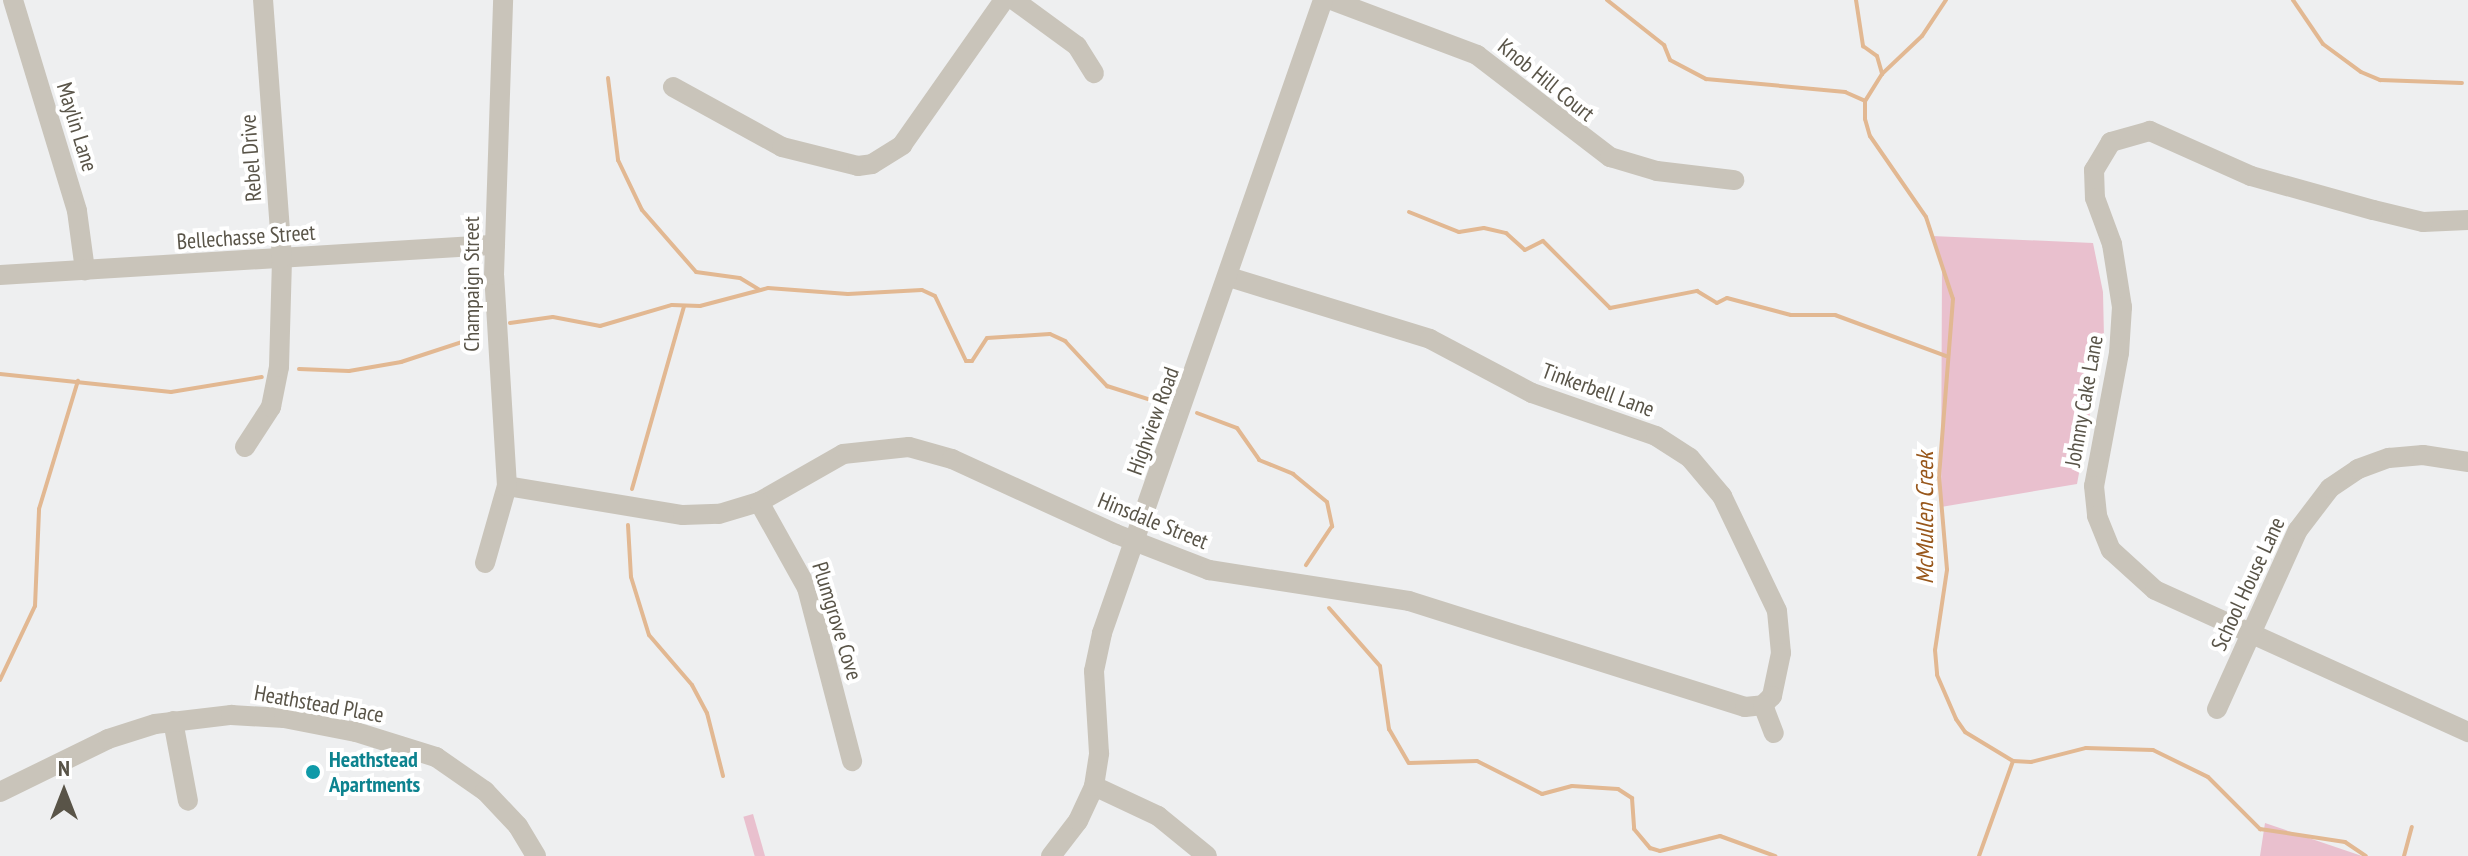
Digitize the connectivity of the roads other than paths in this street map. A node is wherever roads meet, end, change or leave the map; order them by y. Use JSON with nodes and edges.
{"nodes":[{"id":1,"x":13,"y":0,"type":"edge"},
{"id":2,"x":263,"y":0,"type":"edge"},
{"id":3,"x":503,"y":0,"type":"edge"},
{"id":4,"x":1004,"y":0,"type":"edge"},
{"id":5,"x":1014,"y":0,"type":"edge"},
{"id":6,"x":1323,"y":0,"type":"edge"},
{"id":7,"x":1331,"y":0,"type":"edge"},
{"id":8,"x":1094,"y":73,"type":"dead end"},
{"id":9,"x":673,"y":87,"type":"dead end"},
{"id":10,"x":1734,"y":180,"type":"dead end"},
{"id":11,"x":2468,"y":220,"type":"edge"},
{"id":12,"x":495,"y":245,"type":"junction"},
{"id":13,"x":282,"y":258,"type":"junction"},
{"id":14,"x":85,"y":270,"type":"junction"},
{"id":15,"x":0,"y":275,"type":"edge"},
{"id":16,"x":1229,"y":277,"type":"junction"},
{"id":17,"x":245,"y":447,"type":"dead end"},
{"id":18,"x":2468,"y":462,"type":"edge"},
{"id":19,"x":507,"y":486,"type":"junction"},
{"id":20,"x":759,"y":502,"type":"junction"},
{"id":21,"x":1135,"y":542,"type":"junction"},
{"id":22,"x":485,"y":563,"type":"dead end"},
{"id":23,"x":2250,"y":633,"type":"junction"},
{"id":24,"x":1763,"y":705,"type":"junction"},
{"id":25,"x":2217,"y":709,"type":"dead end"},
{"id":26,"x":173,"y":721,"type":"junction"},
{"id":27,"x":2468,"y":732,"type":"edge"},
{"id":28,"x":1774,"y":733,"type":"dead end"},
{"id":29,"x":852,"y":761,"type":"dead end"},
{"id":30,"x":1094,"y":786,"type":"junction"},
{"id":31,"x":5,"y":787,"type":"edge"},
{"id":32,"x":188,"y":801,"type":"dead end"},
{"id":33,"x":536,"y":856,"type":"edge"},
{"id":34,"x":1051,"y":856,"type":"edge"},
{"id":35,"x":1207,"y":856,"type":"edge"}],
"edges":[{"from":1,"to":14,"type":"street","name":"Maylin Lane"},
{"from":2,"to":13,"type":"street","name":"Rebel Drive"},
{"from":3,"to":12,"type":"street","name":"Champaign Street"},
{"from":4,"to":9,"type":"street"},
{"from":5,"to":8,"type":"street"},
{"from":6,"to":16,"type":"street","name":"Highview Road"},
{"from":7,"to":10,"type":"street","name":"Knob Hill Court"},
{"from":11,"to":23,"type":"street","name":"Johnny Cake Lane"},
{"from":12,"to":13,"type":"street","name":"Bellechasse Street"},
{"from":12,"to":19,"type":"street","name":"Champaign Street"},
{"from":13,"to":14,"type":"street","name":"Bellechasse Street"},
{"from":13,"to":17,"type":"street","name":"Rebel Drive"},
{"from":14,"to":15,"type":"street","name":"Bellechasse Street"},
{"from":16,"to":21,"type":"street","name":"Highview Road"},
{"from":16,"to":24,"type":"street","name":"Tinkerbell Lane"},
{"from":18,"to":23,"type":"street","name":"School House Lane"},
{"from":19,"to":20,"type":"street","name":"Hinsdale Street"},
{"from":19,"to":22,"type":"street","name":"Champaign Street"},
{"from":20,"to":21,"type":"street","name":"Hinsdale Street"},
{"from":20,"to":29,"type":"street","name":"Plumgrove Cove"},
{"from":21,"to":24,"type":"street","name":"Hinsdale Street"},
{"from":21,"to":30,"type":"street","name":"Highview Road"},
{"from":23,"to":25,"type":"street","name":"School House Lane"},
{"from":23,"to":27,"type":"street","name":"Johnny Cake Lane"},
{"from":24,"to":28,"type":"street"},
{"from":26,"to":31,"type":"street","name":"Heathstead Place"},
{"from":26,"to":32,"type":"street"},
{"from":26,"to":33,"type":"street","name":"Heathstead Place"},
{"from":30,"to":34,"type":"street","name":"Highview Road"},
{"from":30,"to":35,"type":"street"}]}
